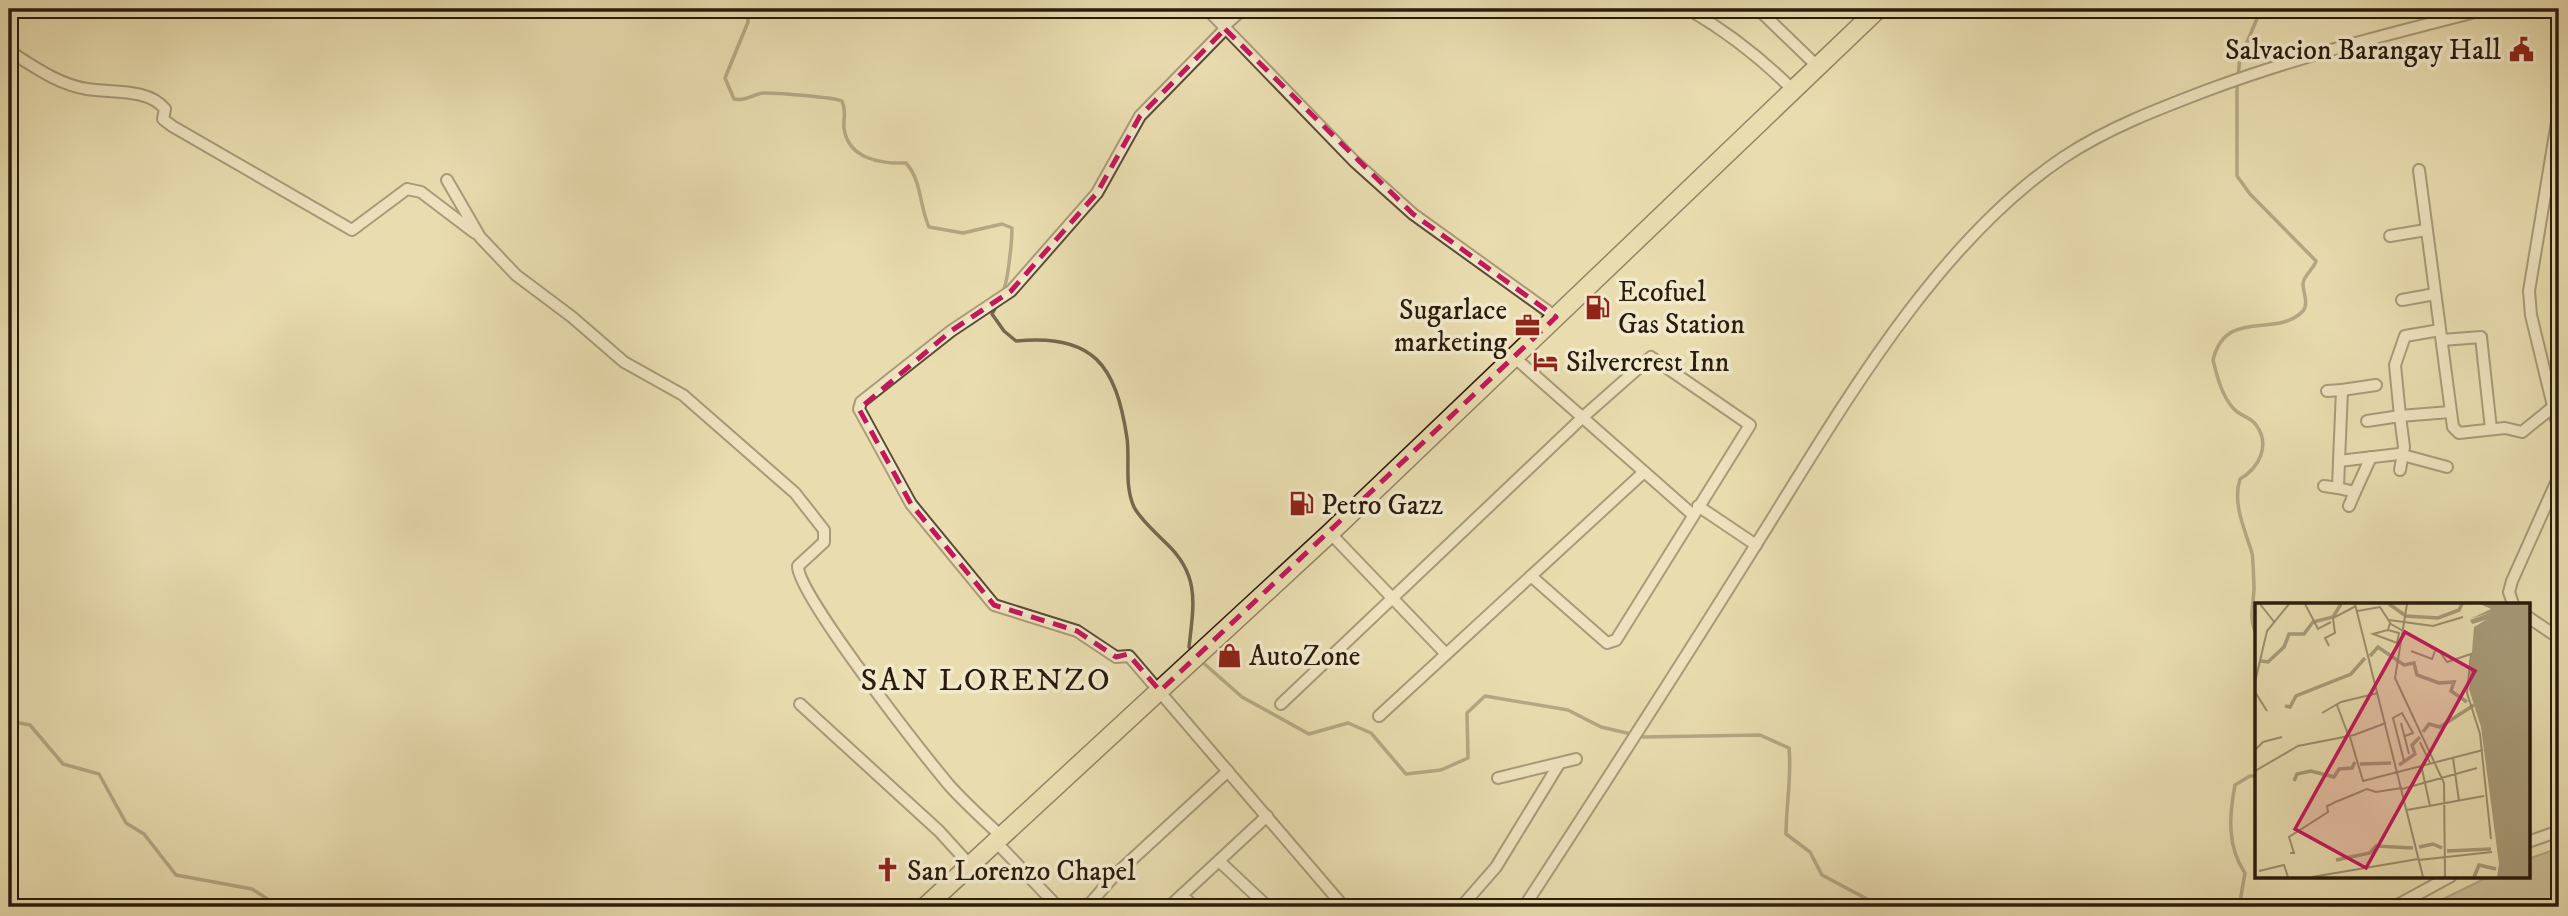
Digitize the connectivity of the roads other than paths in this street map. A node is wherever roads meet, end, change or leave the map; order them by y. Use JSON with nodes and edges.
{"nodes":[{"id":1,"x":1207,"y":9,"type":"edge"},
{"id":2,"x":1243,"y":9,"type":"edge"},
{"id":3,"x":1688,"y":9,"type":"edge"},
{"id":4,"x":1758,"y":9,"type":"edge"},
{"id":5,"x":1878,"y":9,"type":"edge"},
{"id":6,"x":2487,"y":9,"type":"edge"},
{"id":7,"x":1224,"y":28,"type":"junction"},
{"id":8,"x":9,"y":51,"type":"edge"},
{"id":9,"x":1817,"y":66,"type":"junction"},
{"id":10,"x":1793,"y":90,"type":"junction"},
{"id":11,"x":2559,"y":110,"type":"edge"},
{"id":12,"x":2419,"y":170,"type":"dead end"},
{"id":13,"x":447,"y":180,"type":"dead end"},
{"id":14,"x":2426,"y":230,"type":"junction"},
{"id":15,"x":2390,"y":236,"type":"dead end"},
{"id":16,"x":480,"y":237,"type":"junction"},
{"id":17,"x":2435,"y":294,"type":"junction"},
{"id":18,"x":2402,"y":300,"type":"dead end"},
{"id":19,"x":1556,"y":317,"type":"junction"},
{"id":20,"x":2441,"y":335,"type":"junction"},
{"id":21,"x":1514,"y":357,"type":"junction"},
{"id":22,"x":2376,"y":385,"type":"dead end"},
{"id":23,"x":2342,"y":390,"type":"junction"},
{"id":24,"x":2328,"y":391,"type":"dead end"},
{"id":25,"x":2553,"y":407,"type":"junction"},
{"id":26,"x":2450,"y":412,"type":"junction"},
{"id":27,"x":2400,"y":416,"type":"junction"},
{"id":28,"x":1583,"y":418,"type":"junction"},
{"id":29,"x":2367,"y":421,"type":"dead end"},
{"id":30,"x":2491,"y":429,"type":"junction"},
{"id":31,"x":2559,"y":431,"type":"edge"},
{"id":32,"x":2403,"y":456,"type":"junction"},
{"id":33,"x":2371,"y":457,"type":"junction"},
{"id":34,"x":2339,"y":461,"type":"junction"},
{"id":35,"x":2447,"y":467,"type":"dead end"},
{"id":36,"x":2400,"y":470,"type":"dead end"},
{"id":37,"x":1644,"y":472,"type":"junction"},
{"id":38,"x":2559,"y":476,"type":"edge"},
{"id":39,"x":2324,"y":486,"type":"dead end"},
{"id":40,"x":2338,"y":488,"type":"junction"},
{"id":41,"x":2355,"y":492,"type":"junction"},
{"id":42,"x":2349,"y":506,"type":"dead end"},
{"id":43,"x":1695,"y":510,"type":"junction"},
{"id":44,"x":1330,"y":533,"type":"junction"},
{"id":45,"x":1756,"y":545,"type":"junction"},
{"id":46,"x":1531,"y":576,"type":"junction"},
{"id":47,"x":1393,"y":599,"type":"junction"},
{"id":48,"x":2513,"y":603,"type":"edge"},
{"id":49,"x":2530,"y":618,"type":"edge"},
{"id":50,"x":2559,"y":638,"type":"edge"},
{"id":51,"x":1446,"y":654,"type":"junction"},
{"id":52,"x":1160,"y":691,"type":"junction"},
{"id":53,"x":800,"y":704,"type":"dead end"},
{"id":54,"x":1281,"y":704,"type":"dead end"},
{"id":55,"x":1379,"y":716,"type":"dead end"},
{"id":56,"x":1576,"y":759,"type":"dead end"},
{"id":57,"x":1559,"y":764,"type":"junction"},
{"id":58,"x":1228,"y":771,"type":"junction"},
{"id":59,"x":1498,"y":778,"type":"dead end"},
{"id":60,"x":1267,"y":816,"type":"junction"},
{"id":61,"x":2559,"y":831,"type":"edge"},
{"id":62,"x":999,"y":840,"type":"junction"},
{"id":63,"x":2530,"y":841,"type":"edge"},
{"id":64,"x":1219,"y":861,"type":"junction"},
{"id":65,"x":970,"y":865,"type":"junction"},
{"id":66,"x":2447,"y":878,"type":"edge"},
{"id":67,"x":1182,"y":895,"type":"junction"},
{"id":68,"x":1337,"y":905,"type":"edge"},
{"id":69,"x":925,"y":907,"type":"edge"},
{"id":70,"x":1058,"y":907,"type":"edge"},
{"id":71,"x":1087,"y":907,"type":"edge"},
{"id":72,"x":1169,"y":907,"type":"edge"},
{"id":73,"x":1194,"y":907,"type":"edge"},
{"id":74,"x":1268,"y":907,"type":"edge"},
{"id":75,"x":1461,"y":907,"type":"edge"},
{"id":76,"x":1524,"y":907,"type":"edge"},
{"id":77,"x":2394,"y":907,"type":"edge"}],
"edges":[{"from":1,"to":7,"type":"street"},
{"from":2,"to":7,"type":"street"},
{"from":3,"to":10,"type":"street"},
{"from":4,"to":9,"type":"street"},
{"from":5,"to":9,"type":"main road"},
{"from":6,"to":45,"type":"street"},
{"from":7,"to":19,"type":"street"},
{"from":7,"to":52,"type":"street"},
{"from":8,"to":16,"type":"street"},
{"from":9,"to":10,"type":"main road"},
{"from":10,"to":19,"type":"main road"},
{"from":11,"to":25,"type":"street"},
{"from":12,"to":14,"type":"street"},
{"from":13,"to":16,"type":"street"},
{"from":14,"to":15,"type":"street"},
{"from":14,"to":17,"type":"street"},
{"from":16,"to":62,"type":"street"},
{"from":17,"to":18,"type":"street"},
{"from":17,"to":20,"type":"street"},
{"from":19,"to":21,"type":"main road"},
{"from":20,"to":26,"type":"street"},
{"from":20,"to":27,"type":"street"},
{"from":20,"to":30,"type":"street"},
{"from":21,"to":28,"type":"street"},
{"from":21,"to":44,"type":"main road"},
{"from":22,"to":23,"type":"street"},
{"from":23,"to":24,"type":"street"},
{"from":23,"to":34,"type":"street"},
{"from":25,"to":30,"type":"street"},
{"from":25,"to":31,"type":"street"},
{"from":26,"to":27,"type":"street"},
{"from":26,"to":30,"type":"street"},
{"from":27,"to":29,"type":"street"},
{"from":27,"to":32,"type":"street"},
{"from":28,"to":37,"type":"street"},
{"from":28,"to":43,"type":"street"},
{"from":28,"to":47,"type":"street"},
{"from":32,"to":33,"type":"street"},
{"from":32,"to":35,"type":"street"},
{"from":32,"to":36,"type":"street"},
{"from":33,"to":34,"type":"street"},
{"from":33,"to":41,"type":"street"},
{"from":34,"to":40,"type":"street"},
{"from":37,"to":43,"type":"street"},
{"from":37,"to":46,"type":"street"},
{"from":38,"to":48,"type":"street"},
{"from":39,"to":40,"type":"street"},
{"from":40,"to":41,"type":"street"},
{"from":41,"to":42,"type":"street"},
{"from":43,"to":45,"type":"street"},
{"from":43,"to":46,"type":"street"},
{"from":44,"to":47,"type":"street"},
{"from":44,"to":52,"type":"main road"},
{"from":45,"to":76,"type":"street"},
{"from":46,"to":51,"type":"street"},
{"from":47,"to":51,"type":"street"},
{"from":47,"to":54,"type":"street"},
{"from":49,"to":50,"type":"street"},
{"from":51,"to":55,"type":"street"},
{"from":52,"to":58,"type":"street"},
{"from":52,"to":62,"type":"main road"},
{"from":53,"to":65,"type":"street"},
{"from":56,"to":57,"type":"street"},
{"from":57,"to":59,"type":"street"},
{"from":57,"to":75,"type":"street"},
{"from":58,"to":60,"type":"street"},
{"from":58,"to":71,"type":"street"},
{"from":60,"to":64,"type":"street"},
{"from":60,"to":68,"type":"street"},
{"from":61,"to":63,"type":"street"},
{"from":62,"to":65,"type":"main road"},
{"from":62,"to":70,"type":"street"},
{"from":64,"to":67,"type":"street"},
{"from":64,"to":74,"type":"street"},
{"from":65,"to":69,"type":"main road"},
{"from":66,"to":77,"type":"street"},
{"from":67,"to":72,"type":"street"},
{"from":67,"to":73,"type":"street"}]}
